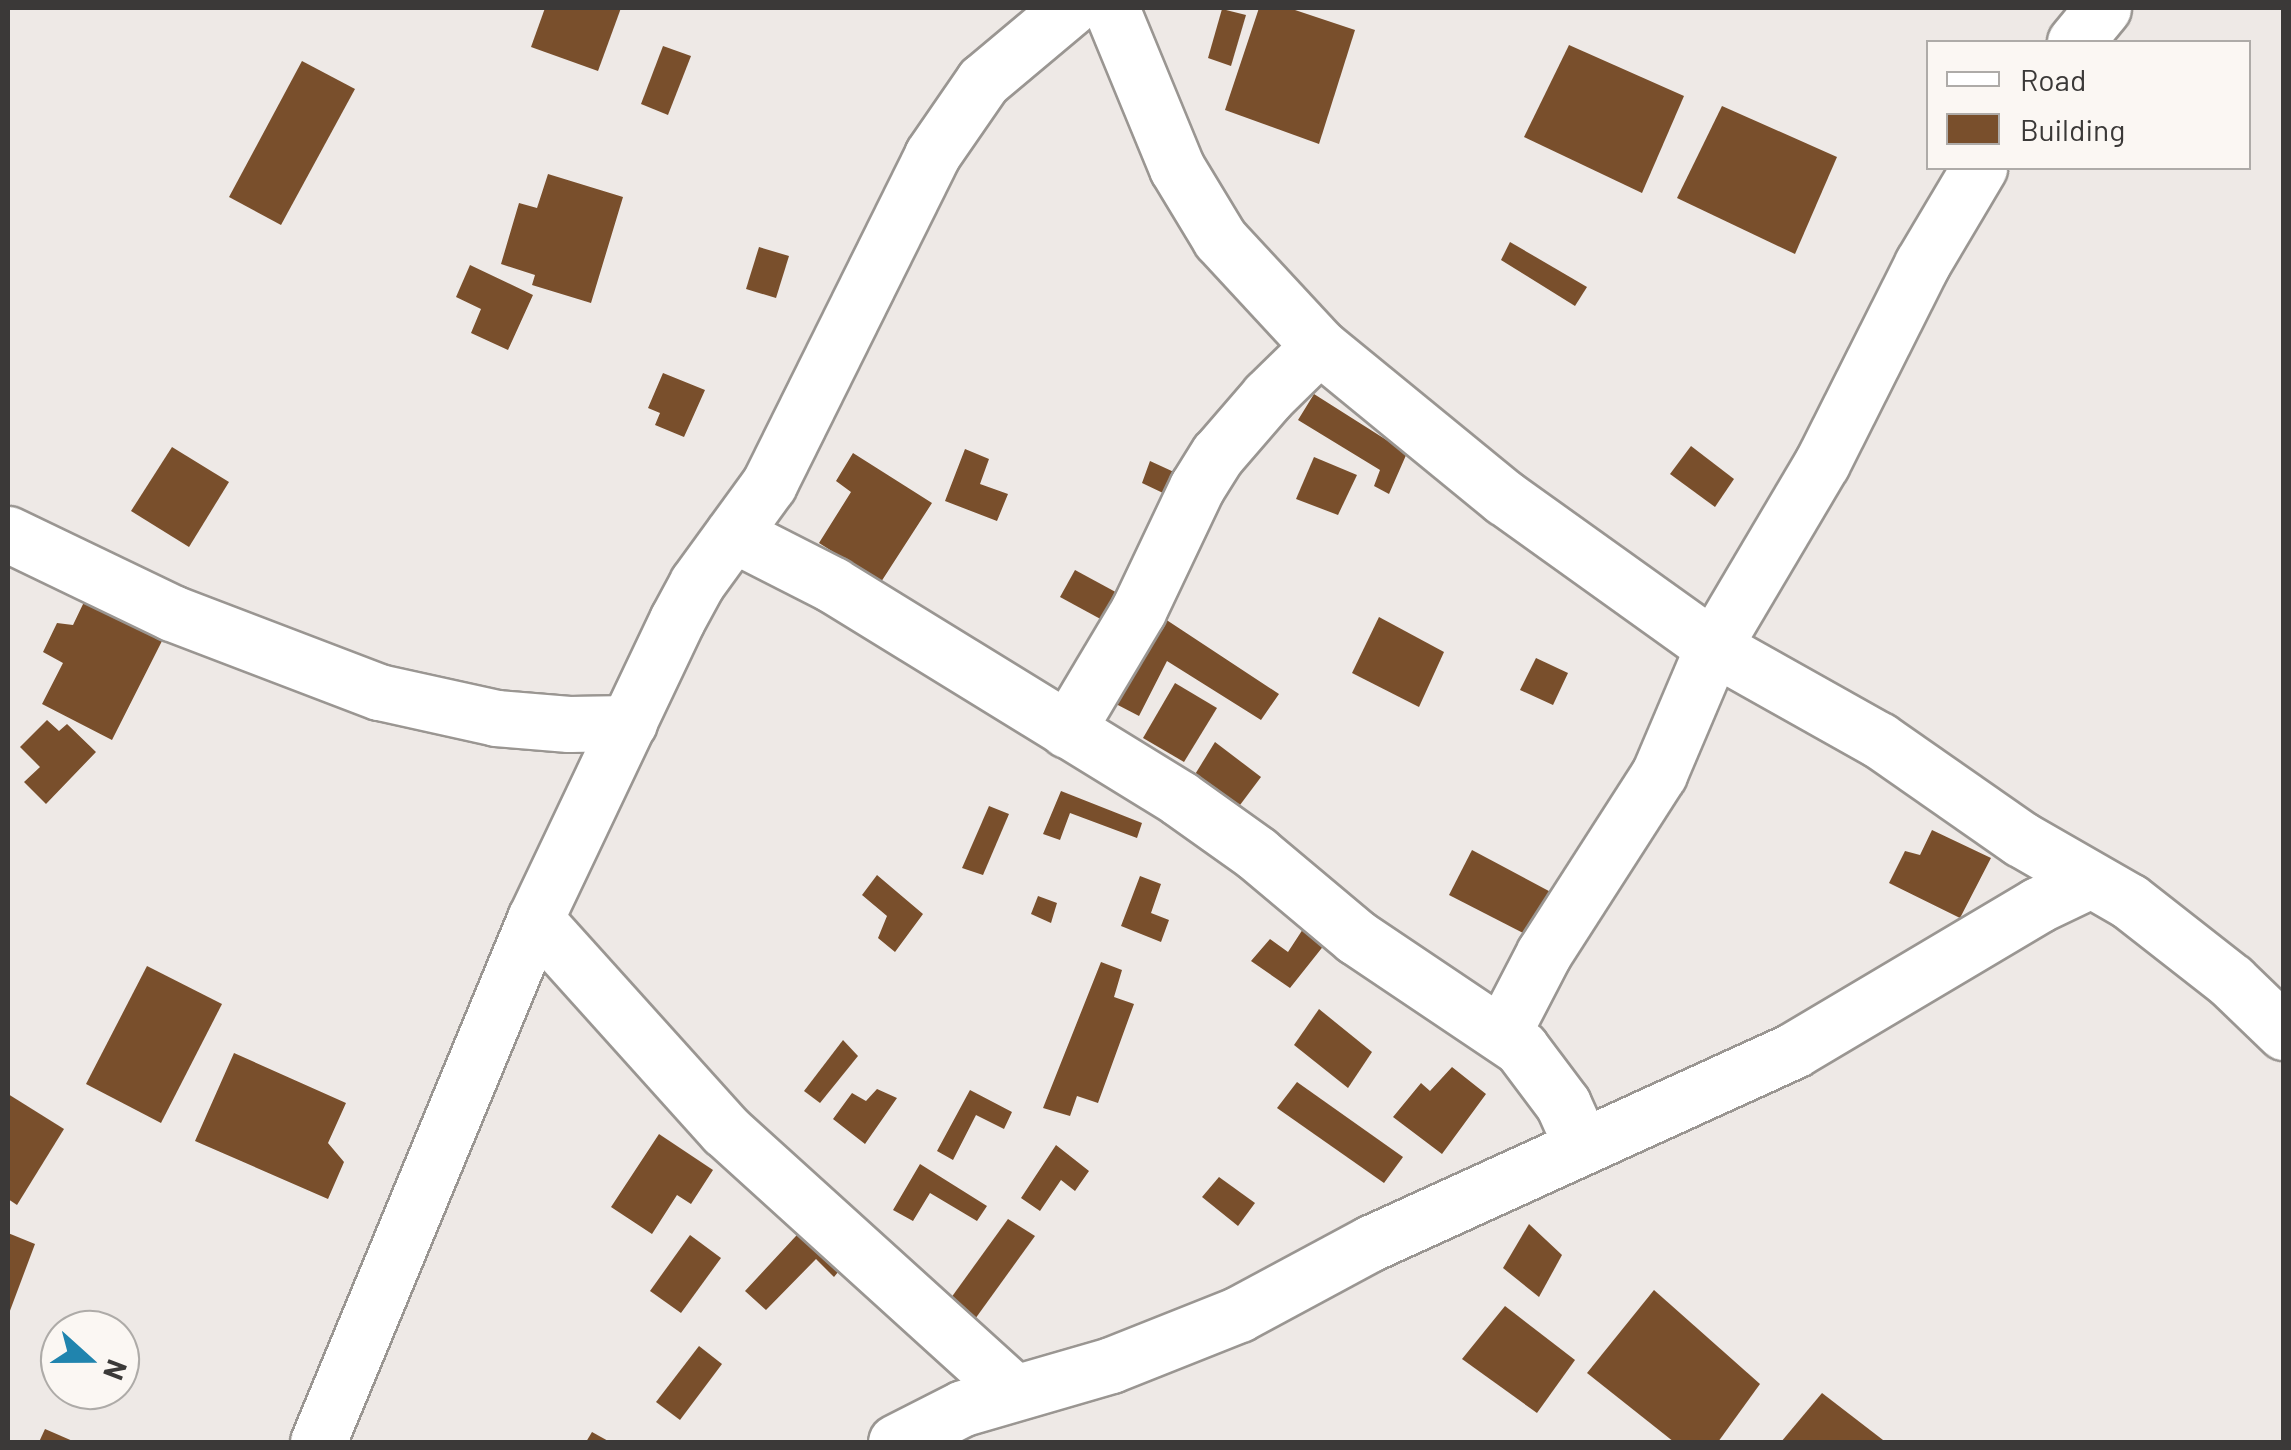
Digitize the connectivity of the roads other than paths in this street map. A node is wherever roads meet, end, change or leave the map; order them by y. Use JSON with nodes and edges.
{"nodes":[{"id":1,"x":1070,"y":8,"type":"edge"},
{"id":2,"x":1111,"y":8,"type":"edge"},
{"id":3,"x":2103,"y":8,"type":"edge"},
{"id":4,"x":2078,"y":40,"type":"edge"},
{"id":5,"x":1978,"y":170,"type":"edge"},
{"id":6,"x":1319,"y":346,"type":"junction"},
{"id":7,"x":8,"y":534,"type":"edge"},
{"id":8,"x":732,"y":534,"type":"junction"},
{"id":9,"x":1712,"y":648,"type":"junction"},
{"id":10,"x":629,"y":723,"type":"junction"},
{"id":11,"x":1067,"y":730,"type":"junction"},
{"id":12,"x":2090,"y":880,"type":"junction"},
{"id":13,"x":534,"y":919,"type":"junction"},
{"id":14,"x":1503,"y":1032,"type":"junction"},
{"id":15,"x":2284,"y":1032,"type":"edge"},
{"id":16,"x":1581,"y":1144,"type":"junction"},
{"id":17,"x":1013,"y":1391,"type":"junction"},
{"id":18,"x":318,"y":1442,"type":"edge"},
{"id":19,"x":896,"y":1442,"type":"edge"}],
"edges":[{"from":1,"to":8,"type":"street"},
{"from":2,"to":6,"type":"street"},
{"from":3,"to":4,"type":"street"},
{"from":5,"to":9,"type":"street"},
{"from":6,"to":9,"type":"street"},
{"from":6,"to":11,"type":"street"},
{"from":7,"to":10,"type":"street"},
{"from":8,"to":10,"type":"street"},
{"from":8,"to":11,"type":"street"},
{"from":9,"to":12,"type":"street"},
{"from":9,"to":14,"type":"street"},
{"from":10,"to":13,"type":"street"},
{"from":11,"to":14,"type":"street"},
{"from":12,"to":15,"type":"street"},
{"from":12,"to":16,"type":"street"},
{"from":13,"to":17,"type":"street"},
{"from":13,"to":18,"type":"street"},
{"from":14,"to":16,"type":"street"},
{"from":16,"to":17,"type":"street"},
{"from":17,"to":19,"type":"street"}]}
